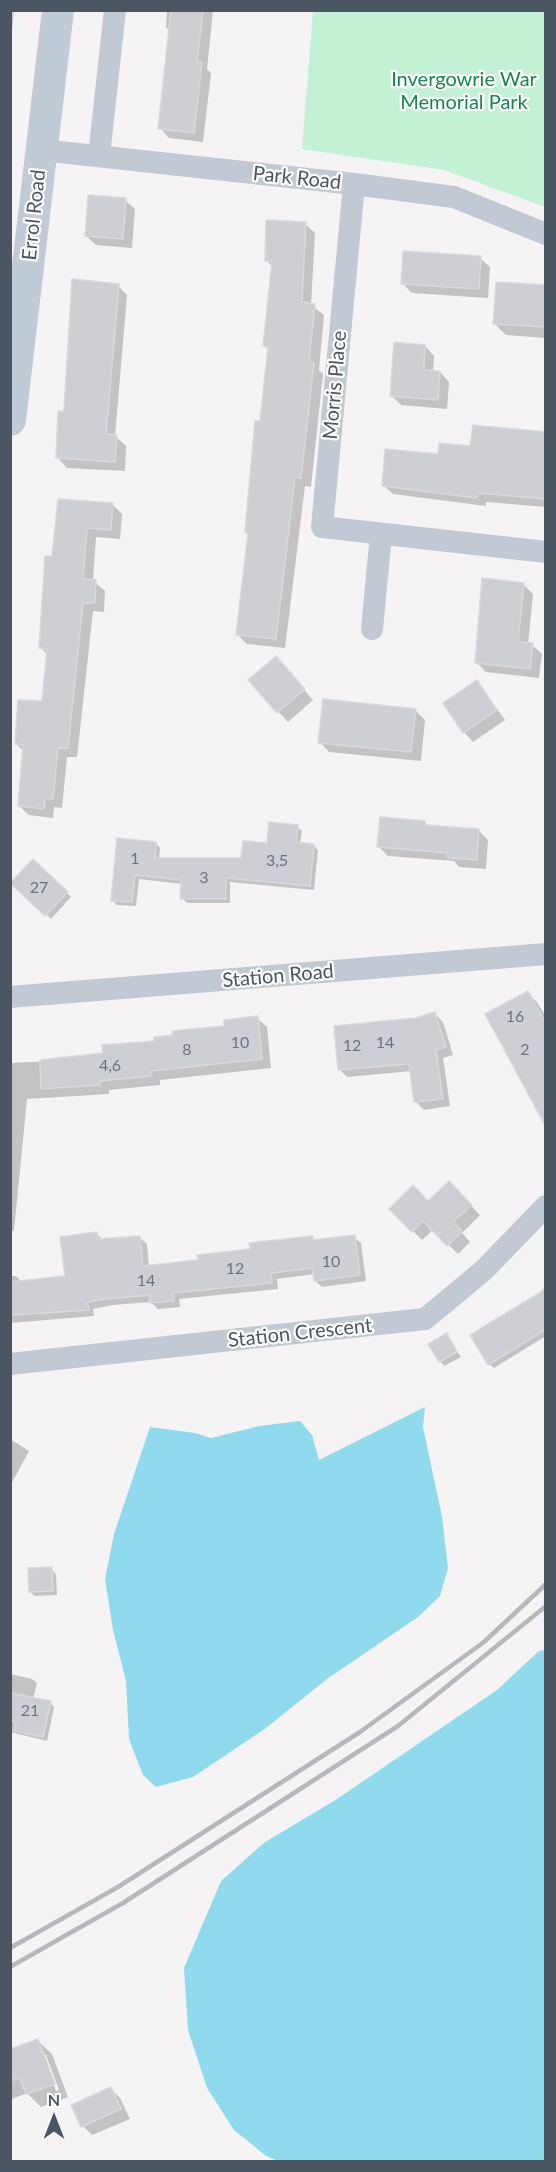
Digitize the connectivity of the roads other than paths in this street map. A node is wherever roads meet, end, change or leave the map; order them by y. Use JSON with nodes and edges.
{"nodes":[{"id":1,"x":58,"y":10,"type":"edge"},
{"id":2,"x":115,"y":10,"type":"edge"},
{"id":3,"x":41,"y":150,"type":"junction"},
{"id":4,"x":99,"y":156,"type":"junction"},
{"id":5,"x":354,"y":184,"type":"junction"},
{"id":6,"x":546,"y":234,"type":"edge"},
{"id":7,"x":10,"y":420,"type":"edge"},
{"id":8,"x":381,"y":534,"type":"junction"},
{"id":9,"x":546,"y":552,"type":"edge"},
{"id":10,"x":372,"y":629,"type":"dead end"},
{"id":11,"x":546,"y":954,"type":"edge"},
{"id":12,"x":10,"y":997,"type":"edge"},
{"id":13,"x":546,"y":1206,"type":"edge"},
{"id":14,"x":10,"y":1364,"type":"edge"}],
"edges":[{"from":1,"to":3,"type":"street","name":"Errol Road"},
{"from":2,"to":4,"type":"street"},
{"from":3,"to":4,"type":"street","name":"Park Road"},
{"from":3,"to":7,"type":"street","name":"Errol Road"},
{"from":4,"to":5,"type":"street","name":"Park Road"},
{"from":5,"to":6,"type":"street","name":"Park Road"},
{"from":5,"to":8,"type":"street","name":"Morris Place"},
{"from":8,"to":9,"type":"street","name":"Morris Place"},
{"from":8,"to":10,"type":"street"},
{"from":11,"to":12,"type":"street","name":"Station Road"},
{"from":13,"to":14,"type":"street","name":"Station Crescent"}]}
